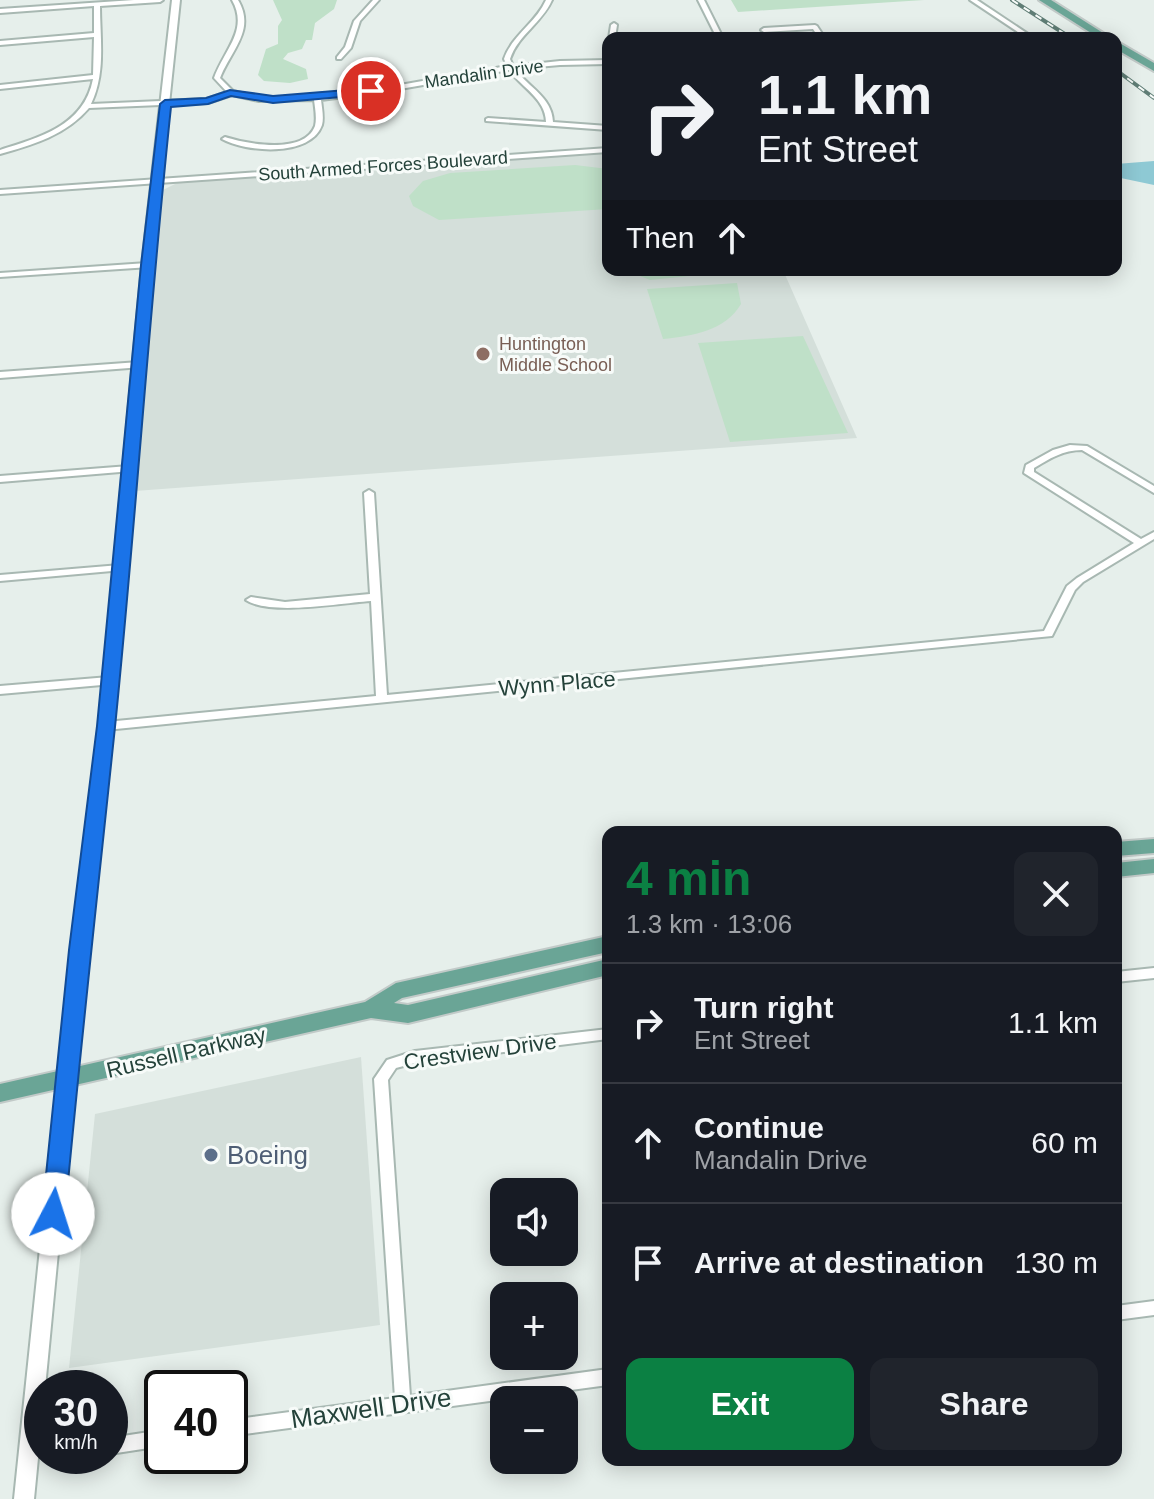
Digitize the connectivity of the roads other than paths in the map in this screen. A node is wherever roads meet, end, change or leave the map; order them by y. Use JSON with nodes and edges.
{"nodes":[{"id":1,"x":160,"y":0,"type":"edge"},
{"id":2,"x":176,"y":0,"type":"edge"},
{"id":3,"x":235,"y":0,"type":"edge"},
{"id":4,"x":376,"y":0,"type":"edge"},
{"id":5,"x":549,"y":0,"type":"edge"},
{"id":6,"x":701,"y":0,"type":"edge"},
{"id":7,"x":973,"y":0,"type":"edge"},
{"id":8,"x":1044,"y":0,"type":"edge"},
{"id":9,"x":97,"y":4,"type":"junction"},
{"id":10,"x":0,"y":11,"type":"edge"},
{"id":11,"x":614,"y":25,"type":"dead end"},
{"id":12,"x":764,"y":30,"type":"dead end"},
{"id":13,"x":613,"y":32,"type":"edge"},
{"id":14,"x":717,"y":32,"type":"edge"},
{"id":15,"x":818,"y":32,"type":"edge"},
{"id":16,"x":1022,"y":32,"type":"edge"},
{"id":17,"x":1096,"y":32,"type":"edge"},
{"id":18,"x":96,"y":35,"type":"junction"},
{"id":19,"x":0,"y":43,"type":"edge"},
{"id":20,"x":1122,"y":48,"type":"edge"},
{"id":21,"x":339,"y":58,"type":"dead end"},
{"id":22,"x":602,"y":61,"type":"edge"},
{"id":23,"x":1154,"y":68,"type":"edge"},
{"id":24,"x":510,"y":69,"type":"junction"},
{"id":25,"x":95,"y":77,"type":"junction"},
{"id":26,"x":0,"y":87,"type":"edge"},
{"id":27,"x":230,"y":93,"type":"junction"},
{"id":28,"x":317,"y":98,"type":"junction"},
{"id":29,"x":165,"y":104,"type":"junction"},
{"id":30,"x":86,"y":106,"type":"junction"},
{"id":31,"x":488,"y":120,"type":"dead end"},
{"id":32,"x":550,"y":124,"type":"junction"},
{"id":33,"x":602,"y":128,"type":"edge"},
{"id":34,"x":225,"y":139,"type":"dead end"},
{"id":35,"x":602,"y":150,"type":"edge"},
{"id":36,"x":0,"y":152,"type":"edge"},
{"id":37,"x":158,"y":182,"type":"junction"},
{"id":38,"x":0,"y":192,"type":"edge"},
{"id":39,"x":147,"y":265,"type":"junction"},
{"id":40,"x":0,"y":275,"type":"edge"},
{"id":41,"x":139,"y":365,"type":"junction"},
{"id":42,"x":0,"y":375,"type":"edge"},
{"id":43,"x":129,"y":469,"type":"junction"},
{"id":44,"x":0,"y":479,"type":"edge"},
{"id":45,"x":1154,"y":490,"type":"edge"},
{"id":46,"x":369,"y":493,"type":"dead end"},
{"id":47,"x":1154,"y":535,"type":"edge"},
{"id":48,"x":1141,"y":543,"type":"junction"},
{"id":49,"x":120,"y":568,"type":"junction"},
{"id":50,"x":0,"y":578,"type":"edge"},
{"id":51,"x":376,"y":597,"type":"junction"},
{"id":52,"x":251,"y":600,"type":"dead end"},
{"id":53,"x":109,"y":681,"type":"junction"},
{"id":54,"x":0,"y":690,"type":"edge"},
{"id":55,"x":382,"y":700,"type":"junction"},
{"id":56,"x":106,"y":726,"type":"junction"},
{"id":57,"x":1154,"y":846,"type":"edge"},
{"id":58,"x":1122,"y":849,"type":"edge"},
{"id":59,"x":1154,"y":866,"type":"edge"},
{"id":60,"x":1122,"y":869,"type":"edge"},
{"id":61,"x":602,"y":945,"type":"edge"},
{"id":62,"x":602,"y":968,"type":"edge"},
{"id":63,"x":1154,"y":973,"type":"edge"},
{"id":64,"x":1122,"y":976,"type":"edge"},
{"id":65,"x":371,"y":1009,"type":"junction"},
{"id":66,"x":602,"y":1035,"type":"edge"},
{"id":67,"x":66,"y":1079,"type":"junction"},
{"id":68,"x":0,"y":1093,"type":"edge"},
{"id":69,"x":1154,"y":1308,"type":"edge"},
{"id":70,"x":1122,"y":1312,"type":"edge"},
{"id":71,"x":42,"y":1370,"type":"edge"},
{"id":72,"x":602,"y":1378,"type":"edge"},
{"id":73,"x":403,"y":1403,"type":"junction"},
{"id":74,"x":248,"y":1425,"type":"edge"},
{"id":75,"x":31,"y":1474,"type":"edge"},
{"id":76,"x":24,"y":1499,"type":"edge"}],
"edges":[{"from":1,"to":9,"type":"street"},
{"from":2,"to":29,"type":"street"},
{"from":3,"to":27,"type":"street"},
{"from":4,"to":21,"type":"street"},
{"from":5,"to":24,"type":"street"},
{"from":6,"to":14,"type":"street"},
{"from":7,"to":16,"type":"street"},
{"from":8,"to":17,"type":"main road"},
{"from":9,"to":10,"type":"street"},
{"from":9,"to":18,"type":"street"},
{"from":11,"to":13,"type":"street"},
{"from":12,"to":15,"type":"street"},
{"from":18,"to":19,"type":"street"},
{"from":18,"to":25,"type":"street"},
{"from":20,"to":23,"type":"main road"},
{"from":22,"to":24,"type":"street","name":"Mandalin Drive"},
{"from":24,"to":28,"type":"street","name":"Mandalin Drive"},
{"from":24,"to":32,"type":"street"},
{"from":25,"to":26,"type":"street"},
{"from":25,"to":30,"type":"street"},
{"from":27,"to":28,"type":"street","name":"Mandalin Drive"},
{"from":27,"to":29,"type":"street"},
{"from":28,"to":34,"type":"street"},
{"from":29,"to":30,"type":"street"},
{"from":29,"to":37,"type":"street"},
{"from":30,"to":36,"type":"street"},
{"from":31,"to":32,"type":"street"},
{"from":32,"to":33,"type":"street"},
{"from":35,"to":37,"type":"street","name":"South Armed Forces Boulevard"},
{"from":37,"to":38,"type":"street","name":"South Armed Forces Boulevard"},
{"from":37,"to":39,"type":"street"},
{"from":39,"to":40,"type":"street"},
{"from":39,"to":41,"type":"street"},
{"from":41,"to":42,"type":"street"},
{"from":41,"to":43,"type":"street"},
{"from":43,"to":44,"type":"street"},
{"from":43,"to":49,"type":"street"},
{"from":45,"to":48,"type":"street"},
{"from":46,"to":51,"type":"street"},
{"from":47,"to":48,"type":"street"},
{"from":48,"to":55,"type":"street","name":"Wynn Place"},
{"from":49,"to":50,"type":"street"},
{"from":49,"to":53,"type":"street"},
{"from":51,"to":52,"type":"street"},
{"from":51,"to":55,"type":"street"},
{"from":53,"to":54,"type":"street"},
{"from":53,"to":56,"type":"street"},
{"from":55,"to":56,"type":"street","name":"Wynn Place"},
{"from":56,"to":67,"type":"street"},
{"from":57,"to":58,"type":"main road"},
{"from":59,"to":60,"type":"main road"},
{"from":61,"to":65,"type":"main road","name":"Russell Parkway"},
{"from":62,"to":65,"type":"main road","name":"Russell Parkway"},
{"from":63,"to":64,"type":"street"},
{"from":65,"to":67,"type":"main road","name":"Russell Parkway"},
{"from":66,"to":73,"type":"street","name":"Crestview Drive"},
{"from":67,"to":68,"type":"main road","name":"Russell Parkway"},
{"from":67,"to":71,"type":"street"},
{"from":69,"to":70,"type":"street"},
{"from":72,"to":73,"type":"street","name":"Maxwell Drive"},
{"from":73,"to":74,"type":"street","name":"Maxwell Drive"},
{"from":75,"to":76,"type":"street"}]}
